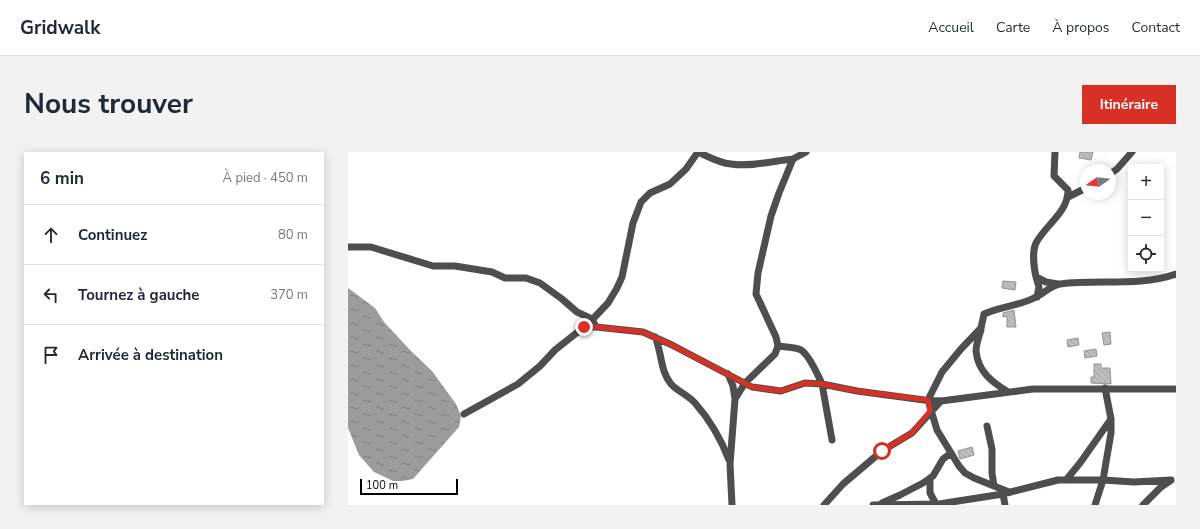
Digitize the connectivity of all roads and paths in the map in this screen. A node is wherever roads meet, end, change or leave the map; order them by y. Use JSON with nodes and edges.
{"nodes":[{"id":1,"x":698,"y":152,"type":"edge"},
{"id":2,"x":806,"y":152,"type":"edge"},
{"id":3,"x":1055,"y":152,"type":"edge"},
{"id":4,"x":1132,"y":152,"type":"edge"},
{"id":5,"x":793,"y":159,"type":"junction"},
{"id":6,"x":1116,"y":169,"type":"edge"},
{"id":7,"x":1080,"y":191,"type":"edge"},
{"id":8,"x":1068,"y":197,"type":"junction"},
{"id":9,"x":348,"y":247,"type":"edge"},
{"id":10,"x":1176,"y":274,"type":"edge"},
{"id":11,"x":1036,"y":277,"type":"junction"},
{"id":12,"x":1058,"y":284,"type":"junction"},
{"id":13,"x":1036,"y":297,"type":"junction"},
{"id":14,"x":592,"y":319,"type":"junction"},
{"id":15,"x":584,"y":327,"type":"junction"},
{"id":16,"x":596,"y":327,"type":"junction"},
{"id":17,"x":981,"y":328,"type":"junction"},
{"id":18,"x":655,"y":337,"type":"junction"},
{"id":19,"x":778,"y":346,"type":"junction"},
{"id":20,"x":728,"y":374,"type":"junction"},
{"id":21,"x":745,"y":384,"type":"junction"},
{"id":22,"x":822,"y":384,"type":"junction"},
{"id":23,"x":1105,"y":388,"type":"junction"},
{"id":24,"x":1176,"y":389,"type":"edge"},
{"id":25,"x":1008,"y":392,"type":"junction"},
{"id":26,"x":735,"y":399,"type":"junction"},
{"id":27,"x":928,"y":400,"type":"junction"},
{"id":28,"x":941,"y":400,"type":"junction"},
{"id":29,"x":930,"y":411,"type":"junction"},
{"id":30,"x":464,"y":414,"type":"dead end"},
{"id":31,"x":1111,"y":419,"type":"junction"},
{"id":32,"x":987,"y":426,"type":"dead end"},
{"id":33,"x":832,"y":440,"type":"dead end"},
{"id":34,"x":951,"y":453,"type":"junction"},
{"id":35,"x":730,"y":464,"type":"junction"},
{"id":36,"x":930,"y":478,"type":"junction"},
{"id":37,"x":1066,"y":480,"type":"junction"},
{"id":38,"x":1103,"y":480,"type":"junction"},
{"id":39,"x":1174,"y":480,"type":"edge"},
{"id":40,"x":994,"y":486,"type":"junction"},
{"id":41,"x":1006,"y":493,"type":"junction"},
{"id":42,"x":958,"y":503,"type":"edge"},
{"id":43,"x":936,"y":504,"type":"junction"},
{"id":44,"x":732,"y":505,"type":"edge"},
{"id":45,"x":824,"y":505,"type":"edge"},
{"id":46,"x":873,"y":505,"type":"edge"},
{"id":47,"x":877,"y":505,"type":"edge"},
{"id":48,"x":1005,"y":505,"type":"edge"},
{"id":49,"x":1096,"y":505,"type":"edge"},
{"id":50,"x":1142,"y":505,"type":"edge"}],
"edges":[{"from":1,"to":5,"type":"street"},
{"from":1,"to":14,"type":"street"},
{"from":2,"to":5,"type":"street"},
{"from":3,"to":8,"type":"street"},
{"from":4,"to":6,"type":"street"},
{"from":5,"to":19,"type":"street"},
{"from":7,"to":8,"type":"street"},
{"from":8,"to":11,"type":"street"},
{"from":9,"to":14,"type":"street"},
{"from":10,"to":12,"type":"street"},
{"from":11,"to":12,"type":"street"},
{"from":11,"to":13,"type":"street"},
{"from":12,"to":13,"type":"street"},
{"from":13,"to":17,"type":"street"},
{"from":14,"to":15,"type":"street"},
{"from":14,"to":16,"type":"street"},
{"from":15,"to":16,"type":"street"},
{"from":15,"to":30,"type":"street"},
{"from":16,"to":18,"type":"street"},
{"from":17,"to":25,"type":"street"},
{"from":17,"to":27,"type":"street"},
{"from":18,"to":20,"type":"street"},
{"from":18,"to":35,"type":"street"},
{"from":19,"to":21,"type":"street"},
{"from":19,"to":22,"type":"street"},
{"from":20,"to":21,"type":"street"},
{"from":20,"to":26,"type":"street"},
{"from":21,"to":22,"type":"street"},
{"from":21,"to":26,"type":"street"},
{"from":22,"to":27,"type":"street"},
{"from":22,"to":33,"type":"street"},
{"from":23,"to":24,"type":"street"},
{"from":23,"to":25,"type":"street"},
{"from":23,"to":31,"type":"street"},
{"from":25,"to":28,"type":"street"},
{"from":26,"to":35,"type":"street"},
{"from":27,"to":28,"type":"street"},
{"from":27,"to":29,"type":"street"},
{"from":28,"to":29,"type":"street"},
{"from":29,"to":34,"type":"street"},
{"from":29,"to":45,"type":"street"},
{"from":31,"to":37,"type":"street"},
{"from":31,"to":38,"type":"street"},
{"from":32,"to":40,"type":"street"},
{"from":34,"to":36,"type":"street"},
{"from":34,"to":40,"type":"street"},
{"from":35,"to":44,"type":"street"},
{"from":36,"to":43,"type":"street"},
{"from":36,"to":47,"type":"street"},
{"from":37,"to":38,"type":"street"},
{"from":37,"to":41,"type":"street"},
{"from":38,"to":39,"type":"street"},
{"from":38,"to":49,"type":"street"},
{"from":39,"to":50,"type":"street"},
{"from":40,"to":41,"type":"street"},
{"from":41,"to":42,"type":"street"},
{"from":41,"to":48,"type":"street"},
{"from":42,"to":43,"type":"street"},
{"from":43,"to":47,"type":"street"},
{"from":46,"to":47,"type":"street"}]}
